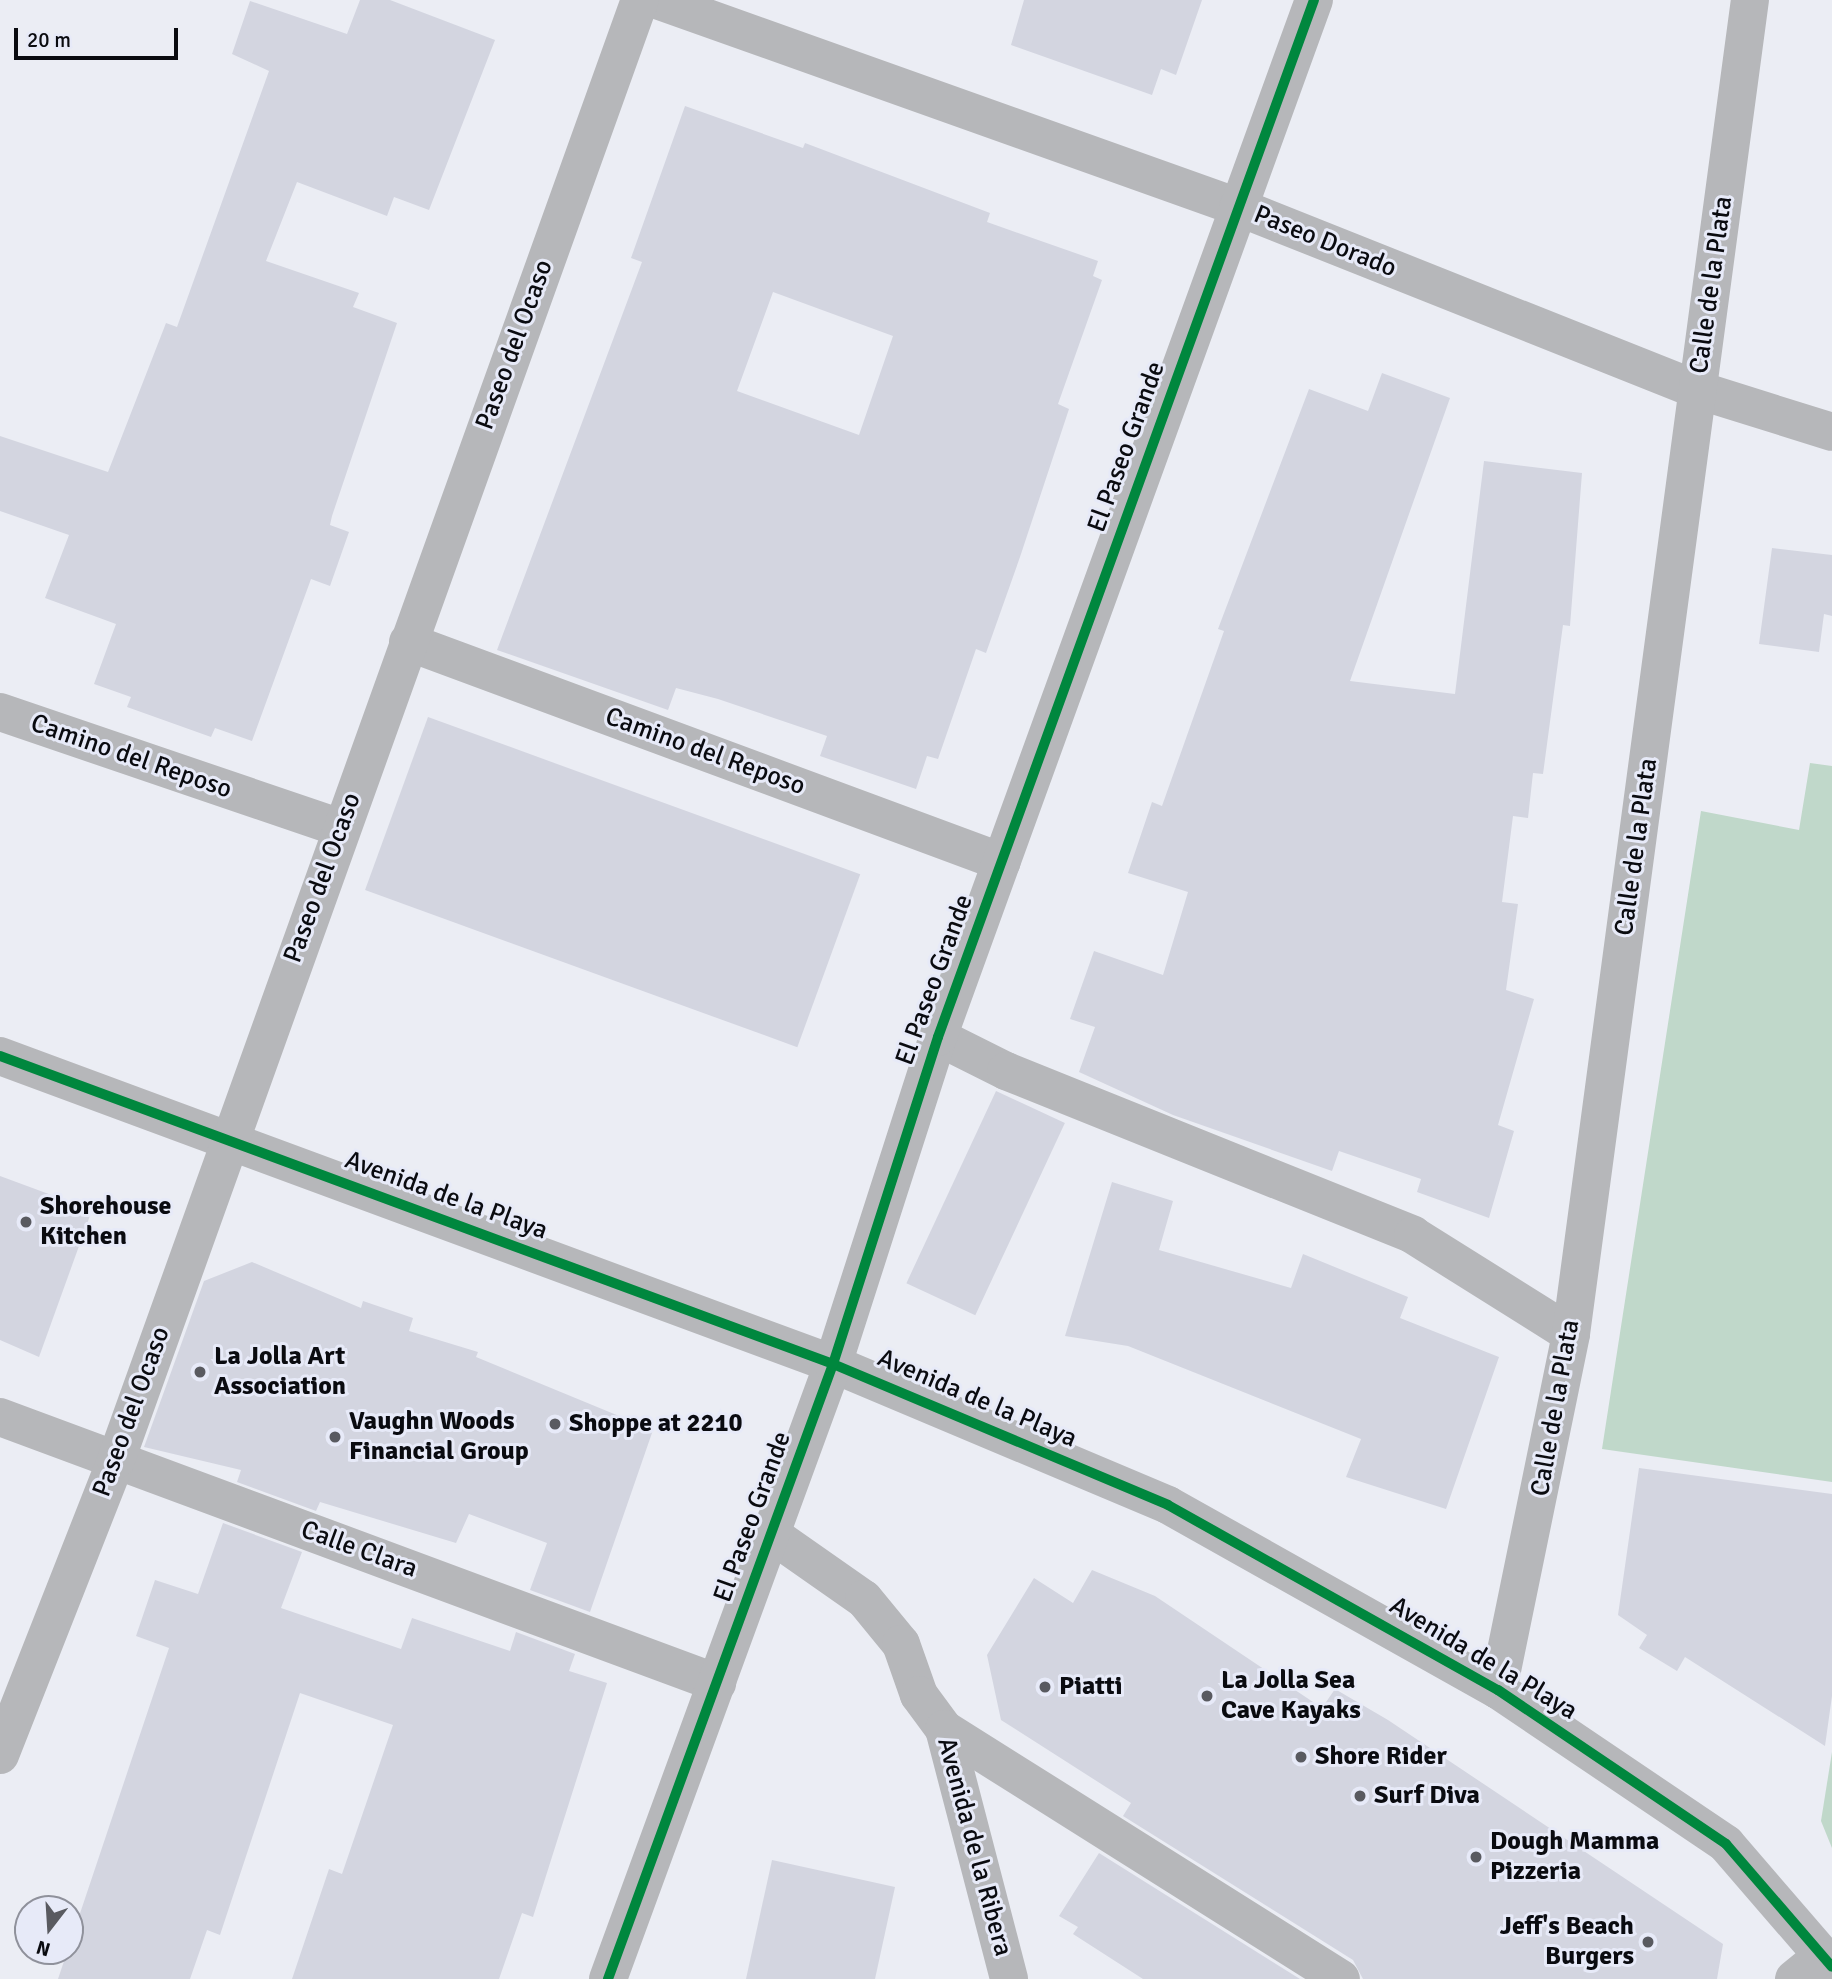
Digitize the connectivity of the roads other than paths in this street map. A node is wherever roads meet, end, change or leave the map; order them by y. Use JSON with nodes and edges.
{"nodes":[{"id":1,"x":640,"y":0,"type":"edge"},
{"id":2,"x":657,"y":0,"type":"edge"},
{"id":3,"x":1314,"y":0,"type":"edge"},
{"id":4,"x":1750,"y":0,"type":"edge"},
{"id":5,"x":1238,"y":207,"type":"junction"},
{"id":6,"x":1698,"y":390,"type":"junction"},
{"id":7,"x":1832,"y":432,"type":"edge"},
{"id":8,"x":408,"y":642,"type":"junction"},
{"id":9,"x":0,"y":712,"type":"edge"},
{"id":10,"x":341,"y":828,"type":"junction"},
{"id":11,"x":1002,"y":862,"type":"junction"},
{"id":12,"x":938,"y":1037,"type":"junction"},
{"id":13,"x":0,"y":1056,"type":"edge"},
{"id":14,"x":228,"y":1140,"type":"junction"},
{"id":15,"x":1571,"y":1334,"type":"junction"},
{"id":16,"x":833,"y":1364,"type":"junction"},
{"id":17,"x":0,"y":1417,"type":"edge"},
{"id":18,"x":116,"y":1460,"type":"junction"},
{"id":19,"x":771,"y":1534,"type":"junction"},
{"id":20,"x":717,"y":1682,"type":"junction"},
{"id":21,"x":1498,"y":1690,"type":"junction"},
{"id":22,"x":944,"y":1729,"type":"junction"},
{"id":23,"x":0,"y":1755,"type":"edge"},
{"id":24,"x":1815,"y":1968,"type":"edge"},
{"id":25,"x":608,"y":1979,"type":"edge"},
{"id":26,"x":1009,"y":1979,"type":"edge"},
{"id":27,"x":1341,"y":1979,"type":"edge"}],
"edges":[{"from":1,"to":8,"type":"street","name":"Paseo del Ocaso"},
{"from":2,"to":5,"type":"street","name":"Paseo Dorado"},
{"from":3,"to":5,"type":"street","name":"El Paseo Grande"},
{"from":4,"to":6,"type":"street","name":"Calle de la Plata"},
{"from":5,"to":6,"type":"street","name":"Paseo Dorado"},
{"from":5,"to":11,"type":"street","name":"El Paseo Grande"},
{"from":6,"to":7,"type":"street","name":"Paseo Dorado"},
{"from":6,"to":15,"type":"street","name":"Calle de la Plata"},
{"from":8,"to":10,"type":"street","name":"Paseo del Ocaso"},
{"from":8,"to":11,"type":"street","name":"Camino del Reposo"},
{"from":9,"to":10,"type":"street","name":"Camino del Reposo"},
{"from":10,"to":14,"type":"street","name":"Paseo del Ocaso"},
{"from":11,"to":12,"type":"street","name":"El Paseo Grande"},
{"from":12,"to":15,"type":"street"},
{"from":12,"to":16,"type":"street","name":"El Paseo Grande"},
{"from":13,"to":14,"type":"street","name":"Avenida de la Playa"},
{"from":14,"to":16,"type":"street","name":"Avenida de la Playa"},
{"from":14,"to":18,"type":"street","name":"Paseo del Ocaso"},
{"from":15,"to":21,"type":"street","name":"Calle de la Plata"},
{"from":16,"to":19,"type":"street","name":"El Paseo Grande"},
{"from":16,"to":21,"type":"street","name":"Avenida de la Playa"},
{"from":17,"to":18,"type":"street","name":"Calle Clara"},
{"from":18,"to":20,"type":"street","name":"Calle Clara"},
{"from":18,"to":23,"type":"street","name":"Paseo del Ocaso"},
{"from":19,"to":20,"type":"street","name":"El Paseo Grande"},
{"from":19,"to":22,"type":"street","name":"Avenida de la Ribera"},
{"from":20,"to":25,"type":"street","name":"El Paseo Grande"},
{"from":21,"to":24,"type":"street","name":"Avenida de la Playa"},
{"from":22,"to":26,"type":"street","name":"Avenida de la Ribera"},
{"from":22,"to":27,"type":"street"}]}
